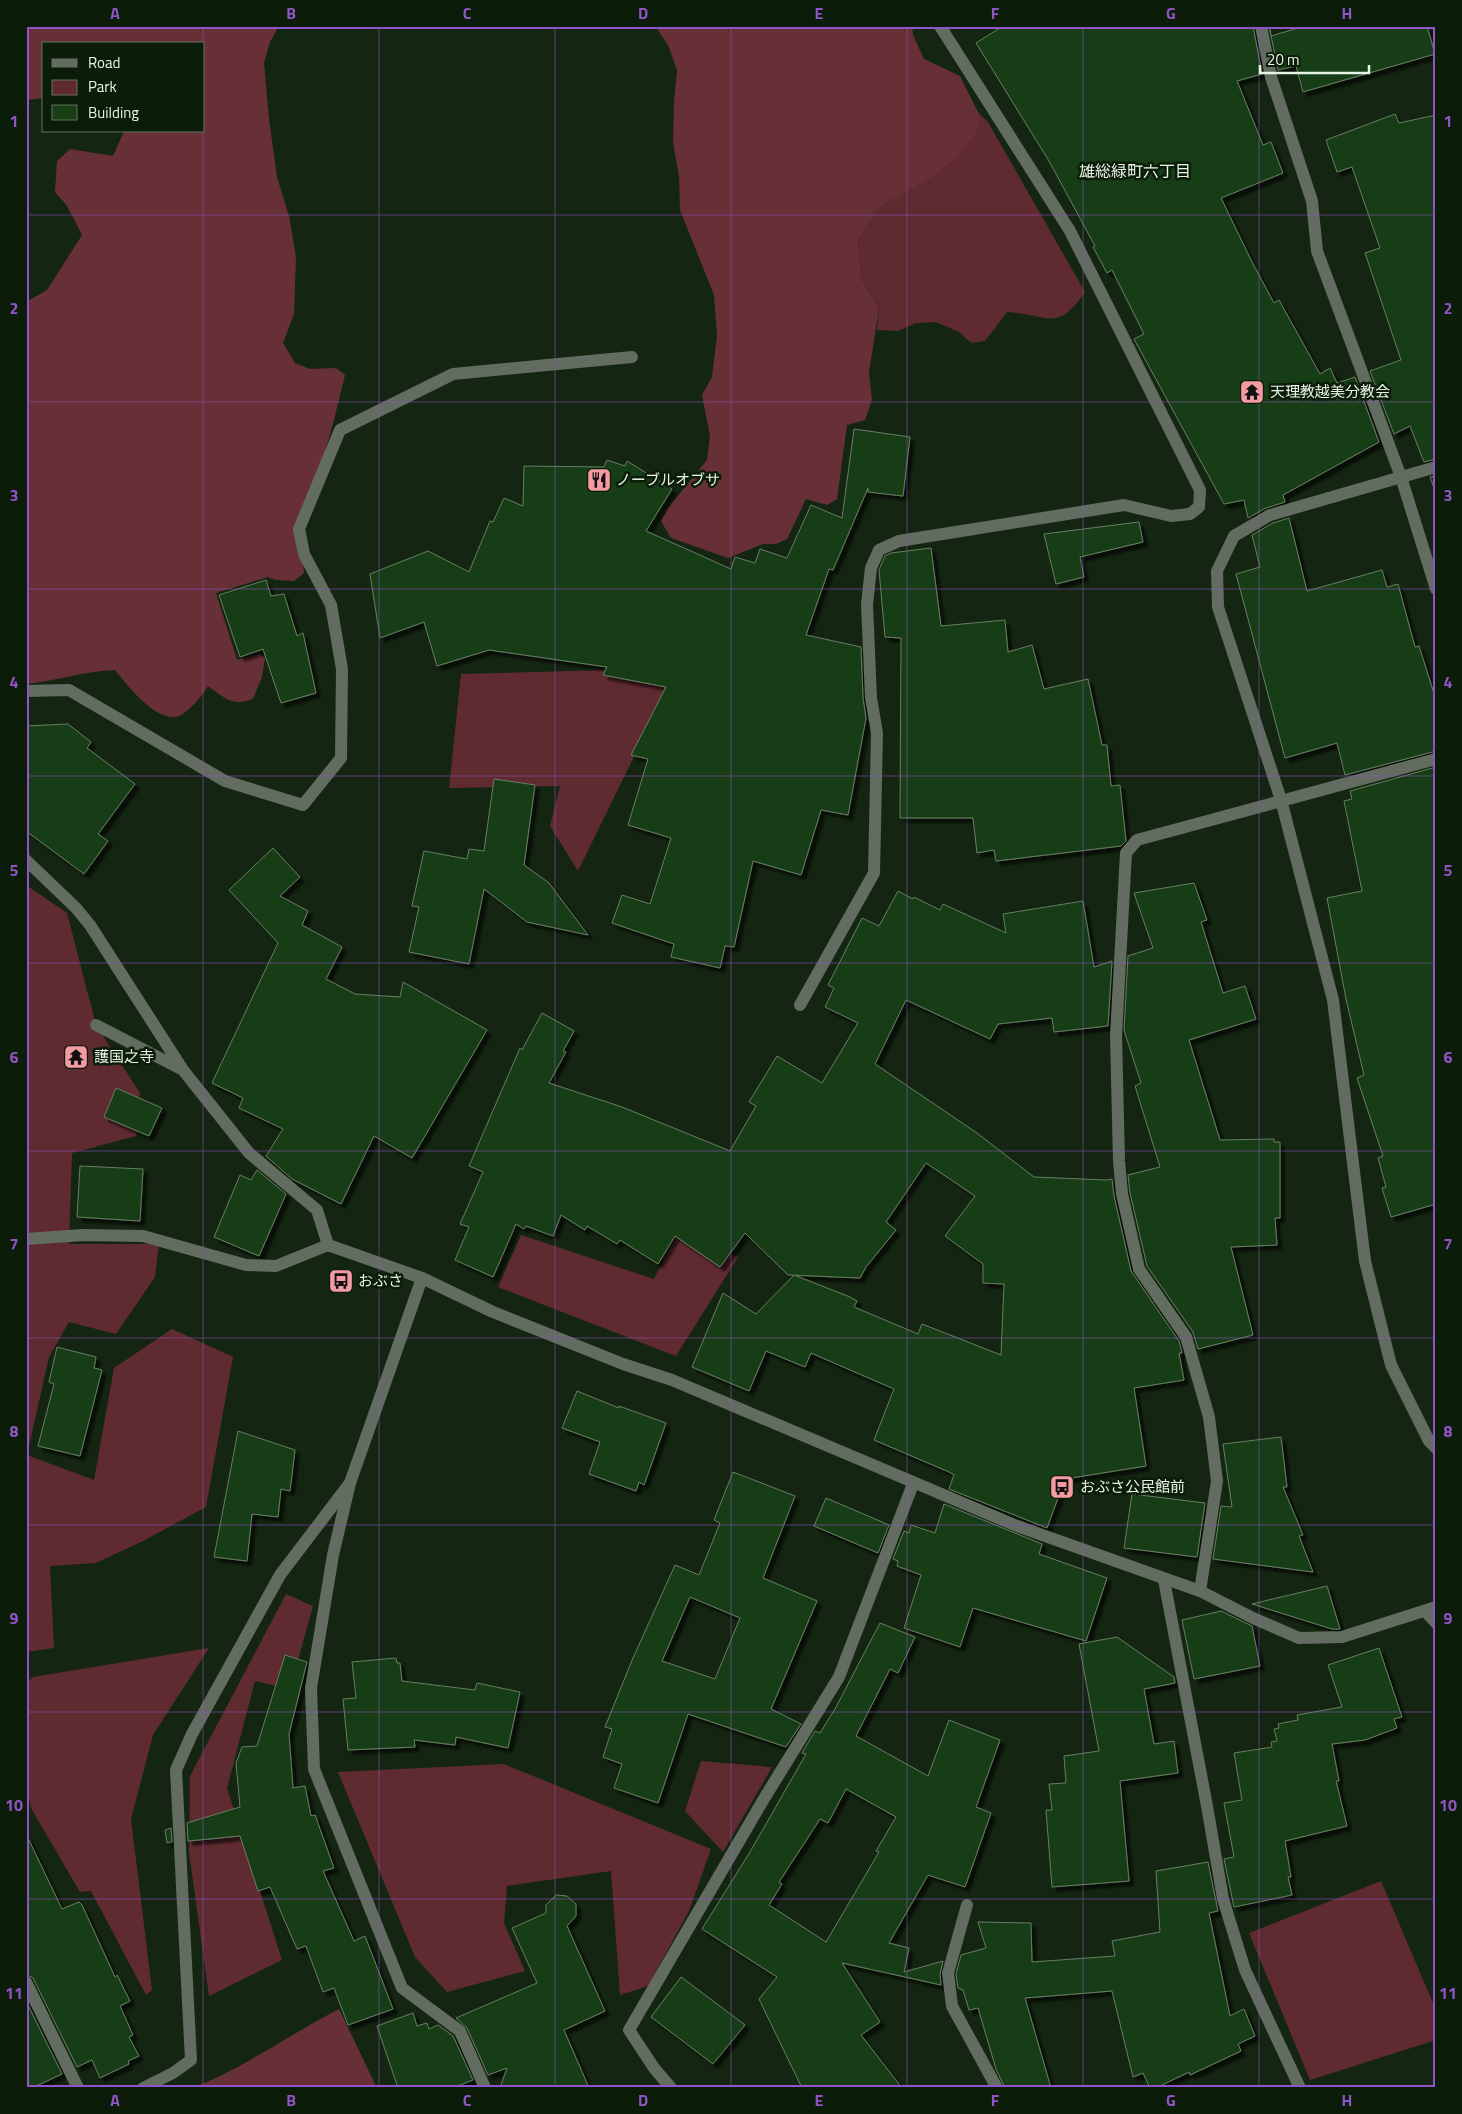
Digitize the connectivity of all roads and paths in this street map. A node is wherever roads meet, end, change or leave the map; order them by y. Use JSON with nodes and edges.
{"nodes":[{"id":1,"x":940,"y":26,"type":"edge"},
{"id":2,"x":1261,"y":26,"type":"edge"},
{"id":3,"x":632,"y":357,"type":"dead end"},
{"id":4,"x":1436,"y":467,"type":"edge"},
{"id":5,"x":1401,"y":477,"type":"junction"},
{"id":6,"x":1436,"y":589,"type":"edge"},
{"id":7,"x":26,"y":691,"type":"edge"},
{"id":8,"x":1436,"y":759,"type":"edge"},
{"id":9,"x":1281,"y":800,"type":"junction"},
{"id":10,"x":26,"y":860,"type":"edge"},
{"id":11,"x":800,"y":1005,"type":"dead end"},
{"id":12,"x":96,"y":1025,"type":"dead end"},
{"id":13,"x":183,"y":1070,"type":"junction"},
{"id":14,"x":26,"y":1239,"type":"edge"},
{"id":15,"x":328,"y":1245,"type":"junction"},
{"id":16,"x":422,"y":1278,"type":"junction"},
{"id":17,"x":1436,"y":1448,"type":"edge"},
{"id":18,"x":350,"y":1483,"type":"junction"},
{"id":19,"x":914,"y":1484,"type":"junction"},
{"id":20,"x":1164,"y":1580,"type":"junction"},
{"id":21,"x":1200,"y":1591,"type":"junction"},
{"id":22,"x":1431,"y":1609,"type":"edge"},
{"id":23,"x":1436,"y":1623,"type":"edge"},
{"id":24,"x":967,"y":1905,"type":"dead end"},
{"id":25,"x":26,"y":1982,"type":"edge"},
{"id":26,"x":78,"y":2088,"type":"edge"},
{"id":27,"x":143,"y":2088,"type":"edge"},
{"id":28,"x":485,"y":2088,"type":"edge"},
{"id":29,"x":671,"y":2088,"type":"edge"},
{"id":30,"x":997,"y":2088,"type":"edge"},
{"id":31,"x":1300,"y":2088,"type":"edge"}],
"edges":[{"from":1,"to":11,"type":"street"},
{"from":2,"to":5,"type":"street"},
{"from":3,"to":7,"type":"street"},
{"from":4,"to":5,"type":"street"},
{"from":5,"to":6,"type":"street"},
{"from":5,"to":9,"type":"street"},
{"from":8,"to":9,"type":"street"},
{"from":9,"to":17,"type":"street"},
{"from":9,"to":21,"type":"street"},
{"from":10,"to":13,"type":"street"},
{"from":12,"to":13,"type":"street"},
{"from":13,"to":15,"type":"street"},
{"from":14,"to":15,"type":"street"},
{"from":15,"to":16,"type":"street"},
{"from":16,"to":18,"type":"street"},
{"from":16,"to":19,"type":"street"},
{"from":18,"to":27,"type":"street"},
{"from":18,"to":28,"type":"street"},
{"from":19,"to":20,"type":"street"},
{"from":19,"to":29,"type":"street"},
{"from":20,"to":21,"type":"street"},
{"from":20,"to":31,"type":"street"},
{"from":21,"to":22,"type":"street"},
{"from":22,"to":23,"type":"street"},
{"from":24,"to":30,"type":"street"},
{"from":25,"to":26,"type":"street"}]}
